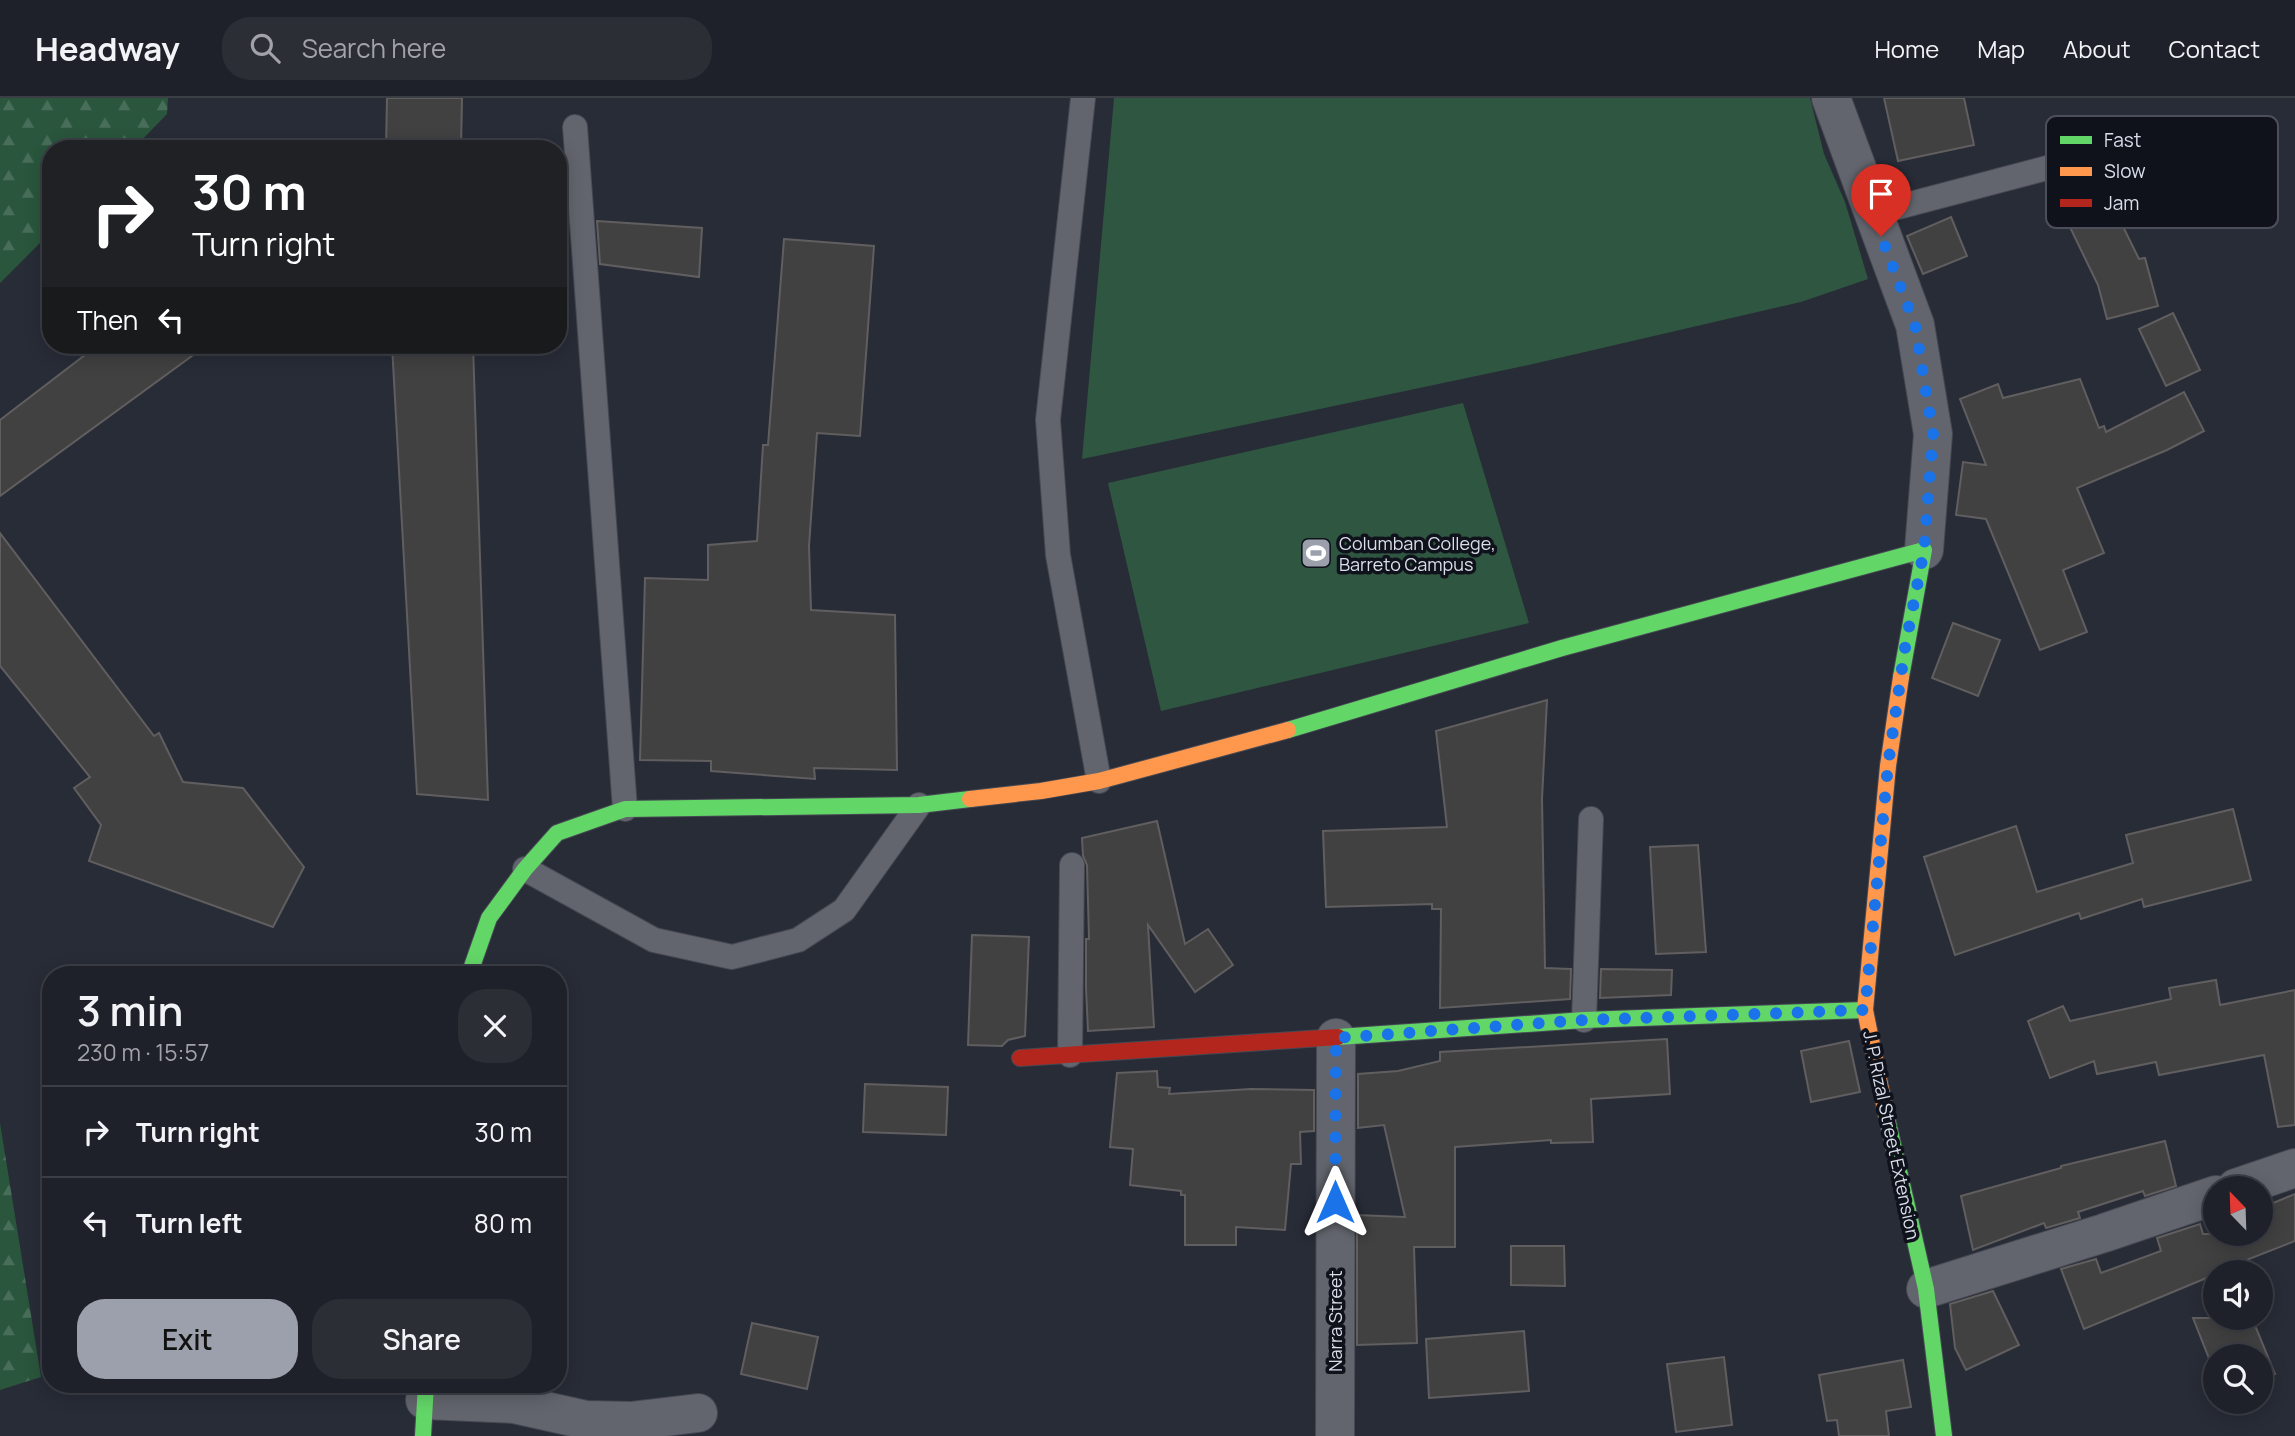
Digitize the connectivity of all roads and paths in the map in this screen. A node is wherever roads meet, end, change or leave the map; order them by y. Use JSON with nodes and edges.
{"nodes":[{"id":1,"x":1083,"y":98,"type":"edge"},
{"id":2,"x":1831,"y":98,"type":"edge"},
{"id":3,"x":575,"y":127,"type":"dead end"},
{"id":4,"x":2046,"y":168,"type":"edge"},
{"id":5,"x":1872,"y":215,"type":"junction"},
{"id":6,"x":1924,"y":550,"type":"junction"},
{"id":7,"x":1098,"y":781,"type":"junction"},
{"id":8,"x":919,"y":805,"type":"junction"},
{"id":9,"x":625,"y":809,"type":"junction"},
{"id":10,"x":1591,"y":819,"type":"dead end"},
{"id":11,"x":1072,"y":865,"type":"dead end"},
{"id":12,"x":525,"y":869,"type":"junction"},
{"id":13,"x":472,"y":966,"type":"edge"},
{"id":14,"x":1865,"y":1010,"type":"junction"},
{"id":15,"x":1584,"y":1020,"type":"junction"},
{"id":16,"x":1336,"y":1038,"type":"junction"},
{"id":17,"x":1070,"y":1055,"type":"junction"},
{"id":18,"x":1020,"y":1058,"type":"dead end"},
{"id":19,"x":2295,"y":1168,"type":"edge"},
{"id":20,"x":2271,"y":1176,"type":"edge"},
{"id":21,"x":2203,"y":1199,"type":"edge"},
{"id":22,"x":1926,"y":1289,"type":"junction"},
{"id":23,"x":424,"y":1407,"type":"edge"},
{"id":24,"x":698,"y":1413,"type":"dead end"},
{"id":25,"x":1335,"y":1436,"type":"edge"},
{"id":26,"x":1944,"y":1436,"type":"edge"}],
"edges":[{"from":1,"to":7,"type":"lane"},
{"from":2,"to":5,"type":"street","name":"J. P. Rizal Street Extension"},
{"from":3,"to":9,"type":"lane"},
{"from":4,"to":5,"type":"lane"},
{"from":5,"to":6,"type":"street","name":"J. P. Rizal Street Extension"},
{"from":6,"to":7,"type":"street"},
{"from":6,"to":14,"type":"street","name":"J. P. Rizal Street Extension"},
{"from":7,"to":8,"type":"street"},
{"from":8,"to":9,"type":"street"},
{"from":8,"to":12,"type":"lane"},
{"from":9,"to":12,"type":"street"},
{"from":10,"to":15,"type":"lane"},
{"from":11,"to":17,"type":"lane"},
{"from":12,"to":13,"type":"street"},
{"from":14,"to":15,"type":"street"},
{"from":14,"to":22,"type":"street","name":"J. P. Rizal Street Extension"},
{"from":15,"to":16,"type":"street"},
{"from":16,"to":17,"type":"street"},
{"from":16,"to":25,"type":"street","name":"Narra Street"},
{"from":17,"to":18,"type":"street"},
{"from":19,"to":20,"type":"street"},
{"from":21,"to":22,"type":"street"},
{"from":22,"to":26,"type":"street","name":"J. P. Rizal Street Extension"},
{"from":23,"to":24,"type":"street"}]}
